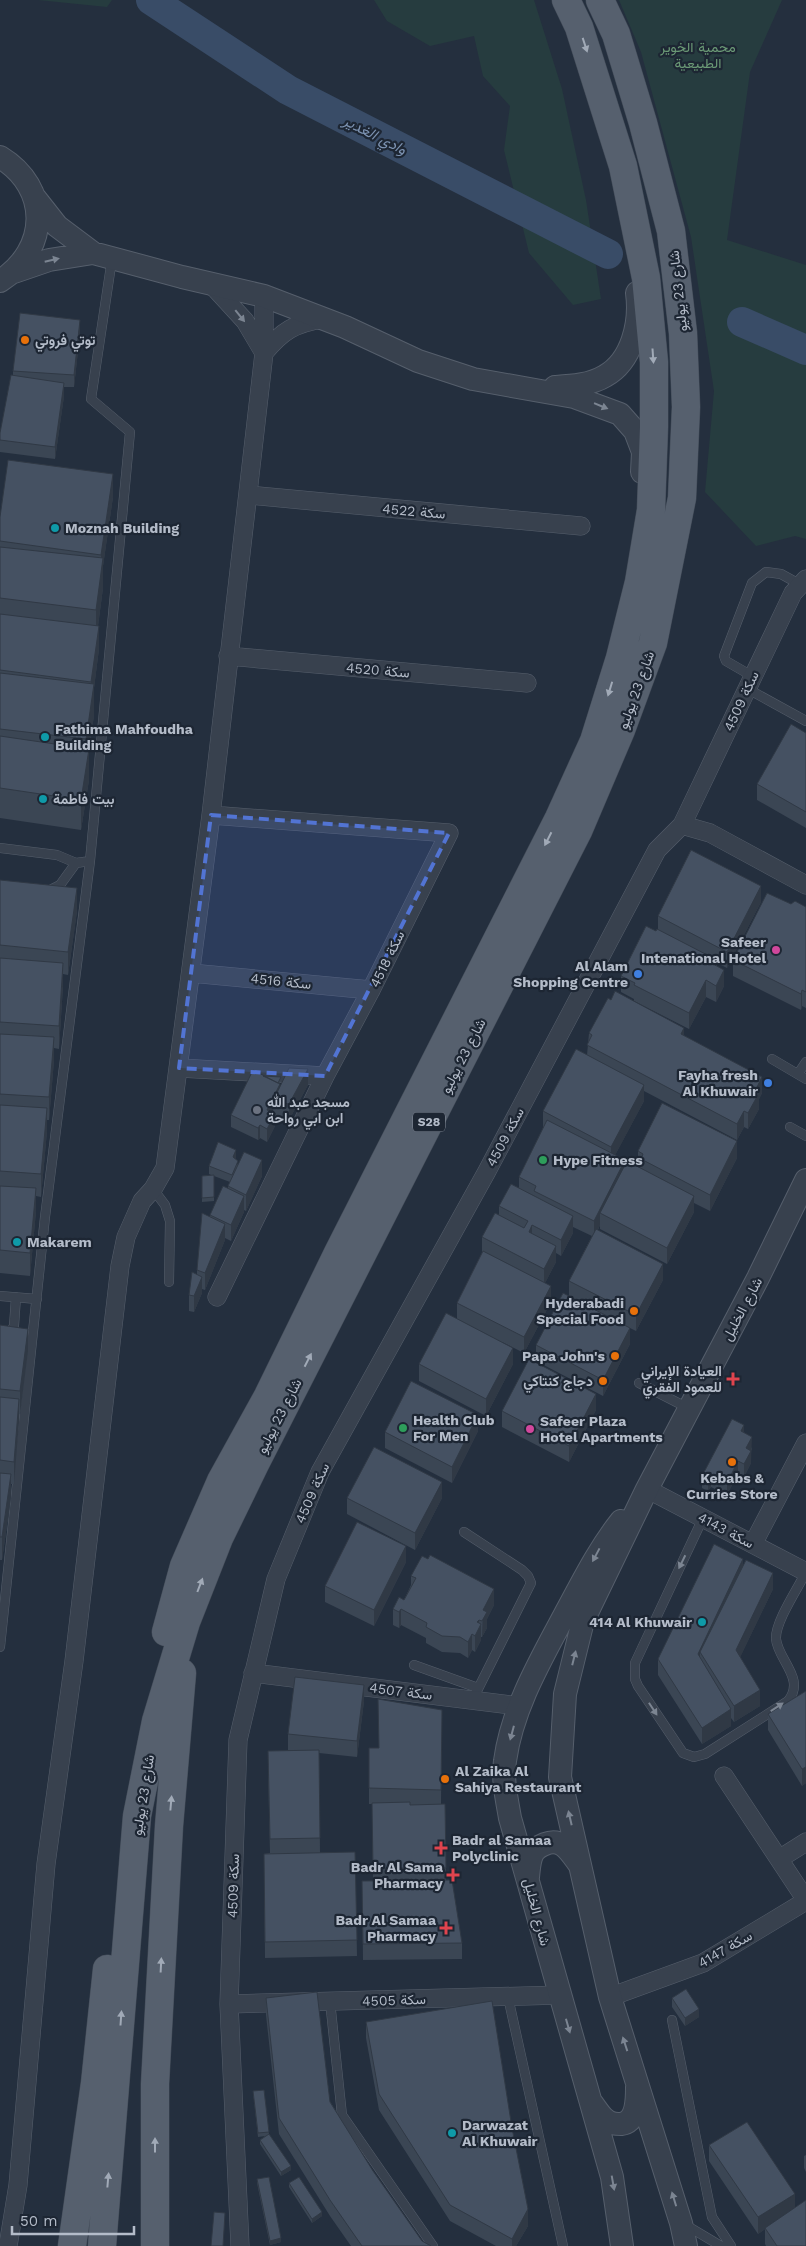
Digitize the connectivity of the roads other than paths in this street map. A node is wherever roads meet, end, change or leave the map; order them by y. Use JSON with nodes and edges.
{"nodes":[{"id":1,"x":566,"y":0,"type":"edge"},
{"id":2,"x":600,"y":0,"type":"edge"},
{"id":3,"x":0,"y":157,"type":"edge"},
{"id":4,"x":623,"y":166,"type":"junction"},
{"id":5,"x":35,"y":198,"type":"junction"},
{"id":6,"x":103,"y":255,"type":"junction"},
{"id":7,"x":7,"y":277,"type":"edge"},
{"id":8,"x":212,"y":284,"type":"junction"},
{"id":9,"x":264,"y":296,"type":"junction"},
{"id":10,"x":323,"y":319,"type":"junction"},
{"id":11,"x":264,"y":353,"type":"junction"},
{"id":12,"x":537,"y":389,"type":"junction"},
{"id":13,"x":248,"y":495,"type":"junction"},
{"id":14,"x":581,"y":526,"type":"dead end"},
{"id":15,"x":804,"y":582,"type":"edge"},
{"id":16,"x":228,"y":656,"type":"junction"},
{"id":17,"x":620,"y":658,"type":"junction"},
{"id":18,"x":749,"y":682,"type":"junction"},
{"id":19,"x":527,"y":683,"type":"dead end"},
{"id":20,"x":806,"y":721,"type":"edge"},
{"id":21,"x":211,"y":815,"type":"junction"},
{"id":22,"x":682,"y":826,"type":"junction"},
{"id":23,"x":0,"y":848,"type":"edge"},
{"id":24,"x":90,"y":861,"type":"junction"},
{"id":25,"x":76,"y":863,"type":"junction"},
{"id":26,"x":806,"y":885,"type":"edge"},
{"id":27,"x":44,"y":889,"type":"edge"},
{"id":28,"x":191,"y":973,"type":"junction"},
{"id":29,"x":371,"y":990,"type":"junction"},
{"id":30,"x":772,"y":1060,"type":"dead end"},
{"id":31,"x":806,"y":1062,"type":"edge"},
{"id":32,"x":179,"y":1068,"type":"junction"},
{"id":33,"x":325,"y":1076,"type":"junction"},
{"id":34,"x":802,"y":1076,"type":"edge"},
{"id":35,"x":790,"y":1127,"type":"dead end"},
{"id":36,"x":806,"y":1136,"type":"edge"},
{"id":37,"x":806,"y":1180,"type":"edge"},
{"id":38,"x":153,"y":1189,"type":"junction"},
{"id":39,"x":169,"y":1282,"type":"dead end"},
{"id":40,"x":0,"y":1296,"type":"edge"},
{"id":41,"x":16,"y":1297,"type":"junction"},
{"id":42,"x":217,"y":1297,"type":"dead end"},
{"id":43,"x":37,"y":1299,"type":"junction"},
{"id":44,"x":0,"y":1334,"type":"edge"},
{"id":45,"x":639,"y":1383,"type":"dead end"},
{"id":46,"x":688,"y":1408,"type":"junction"},
{"id":47,"x":806,"y":1444,"type":"edge"},
{"id":48,"x":647,"y":1489,"type":"junction"},
{"id":49,"x":703,"y":1518,"type":"junction"},
{"id":50,"x":464,"y":1532,"type":"dead end"},
{"id":51,"x":753,"y":1544,"type":"junction"},
{"id":52,"x":806,"y":1572,"type":"edge"},
{"id":53,"x":186,"y":1622,"type":"junction"},
{"id":54,"x":0,"y":1647,"type":"edge"},
{"id":55,"x":414,"y":1665,"type":"dead end"},
{"id":56,"x":254,"y":1673,"type":"junction"},
{"id":57,"x":475,"y":1694,"type":"junction"},
{"id":58,"x":519,"y":1706,"type":"junction"},
{"id":59,"x":724,"y":1776,"type":"dead end"},
{"id":60,"x":806,"y":1842,"type":"edge"},
{"id":61,"x":779,"y":1859,"type":"junction"},
{"id":62,"x":581,"y":1867,"type":"junction"},
{"id":63,"x":528,"y":1877,"type":"junction"},
{"id":64,"x":806,"y":1900,"type":"edge"},
{"id":65,"x":560,"y":1995,"type":"junction"},
{"id":66,"x":508,"y":1997,"type":"junction"},
{"id":67,"x":610,"y":1997,"type":"junction"},
{"id":68,"x":330,"y":2001,"type":"junction"},
{"id":69,"x":229,"y":2004,"type":"junction"},
{"id":70,"x":672,"y":2020,"type":"dead end"},
{"id":71,"x":638,"y":2084,"type":"junction"},
{"id":72,"x":589,"y":2099,"type":"junction"},
{"id":73,"x":681,"y":2223,"type":"junction"},
{"id":74,"x":8,"y":2246,"type":"edge"},
{"id":75,"x":72,"y":2246,"type":"edge"},
{"id":76,"x":102,"y":2246,"type":"edge"},
{"id":77,"x":155,"y":2246,"type":"edge"},
{"id":78,"x":240,"y":2246,"type":"edge"},
{"id":79,"x":433,"y":2246,"type":"edge"},
{"id":80,"x":563,"y":2246,"type":"edge"},
{"id":81,"x":622,"y":2246,"type":"edge"},
{"id":82,"x":686,"y":2246,"type":"edge"},
{"id":83,"x":721,"y":2246,"type":"edge"},
{"id":84,"x":731,"y":2246,"type":"edge"}],
"edges":[{"from":1,"to":4,"type":"main road","name":"شارع 23 يوليو","number":"S28","one_way":true},
{"from":53,"to":2,"type":"main road","name":"شارع 23 يوليو","number":"S28","one_way":true},
{"from":3,"to":5,"type":"street"},
{"from":4,"to":12,"type":"street"},
{"from":4,"to":17,"type":"main road","name":"شارع 23 يوليو","number":"S28","one_way":true},
{"from":5,"to":6,"type":"street"},
{"from":5,"to":7,"type":"street"},
{"from":7,"to":6,"type":"street","one_way":true},
{"from":6,"to":8,"type":"street"},
{"from":6,"to":24,"type":"lane"},
{"from":8,"to":9,"type":"street"},
{"from":8,"to":11,"type":"street","one_way":true},
{"from":9,"to":10,"type":"street"},
{"from":9,"to":11,"type":"street"},
{"from":10,"to":11,"type":"street"},
{"from":10,"to":12,"type":"street"},
{"from":11,"to":13,"type":"street"},
{"from":12,"to":17,"type":"street","one_way":true},
{"from":13,"to":14,"type":"street","name":"سكة 4522"},
{"from":13,"to":16,"type":"street"},
{"from":15,"to":18,"type":"street","name":"سكة 4509"},
{"from":15,"to":18,"type":"lane"},
{"from":16,"to":19,"type":"street","name":"سكة 4520"},
{"from":16,"to":21,"type":"street"},
{"from":17,"to":75,"type":"main road","name":"شارع 23 يوليو","number":"S28","one_way":true},
{"from":18,"to":20,"type":"lane"},
{"from":18,"to":22,"type":"street","name":"سكة 4509"},
{"from":21,"to":28,"type":"street"},
{"from":21,"to":29,"type":"street","name":"سكة 4518"},
{"from":22,"to":26,"type":"street"},
{"from":22,"to":56,"type":"street","name":"سكة 4509"},
{"from":23,"to":25,"type":"lane"},
{"from":24,"to":25,"type":"lane"},
{"from":24,"to":43,"type":"lane"},
{"from":25,"to":27,"type":"lane"},
{"from":28,"to":29,"type":"street","name":"سكة 4516"},
{"from":28,"to":32,"type":"street"},
{"from":29,"to":33,"type":"street","name":"سكة 4518"},
{"from":30,"to":34,"type":"lane"},
{"from":31,"to":34,"type":"lane"},
{"from":32,"to":33,"type":"street"},
{"from":32,"to":38,"type":"street"},
{"from":33,"to":42,"type":"street","name":"سكة 4518"},
{"from":35,"to":36,"type":"lane"},
{"from":37,"to":46,"type":"street","name":"شارع الخليل"},
{"from":38,"to":39,"type":"lane"},
{"from":38,"to":74,"type":"street"},
{"from":40,"to":41,"type":"lane"},
{"from":41,"to":43,"type":"lane"},
{"from":41,"to":44,"type":"lane"},
{"from":43,"to":54,"type":"lane"},
{"from":45,"to":46,"type":"lane"},
{"from":46,"to":48,"type":"street","name":"شارع الخليل"},
{"from":47,"to":51,"type":"street"},
{"from":48,"to":49,"type":"street","name":"سكة 4143"},
{"from":48,"to":58,"type":"street","name":"شارع الخليل","one_way":true},
{"from":62,"to":48,"type":"street","name":"شارع الخليل","one_way":true},
{"from":49,"to":51,"type":"street","name":"سكة 4143"},
{"from":49,"to":52,"type":"lane","one_way":true},
{"from":50,"to":57,"type":"lane"},
{"from":51,"to":52,"type":"street","name":"سكة 4143"},
{"from":76,"to":53,"type":"main road","name":"شارع 23 يوليو","number":"S28","one_way":true},
{"from":77,"to":53,"type":"main road","one_way":true},
{"from":55,"to":57,"type":"lane"},
{"from":56,"to":57,"type":"street","name":"سكة 4507"},
{"from":56,"to":69,"type":"street","name":"سكة 4509"},
{"from":57,"to":58,"type":"street","name":"سكة 4507"},
{"from":58,"to":63,"type":"street","name":"شارع الخليل","one_way":true},
{"from":59,"to":61,"type":"street","name":"سكة 4147"},
{"from":60,"to":61,"type":"street"},
{"from":61,"to":64,"type":"street","name":"سكة 4147"},
{"from":62,"to":63,"type":"street"},
{"from":62,"to":67,"type":"street","name":"شارع الخليل"},
{"from":63,"to":65,"type":"street","name":"شارع الخليل"},
{"from":64,"to":67,"type":"street","name":"سكة 4147"},
{"from":65,"to":66,"type":"street","name":"سكة 4505"},
{"from":65,"to":72,"type":"street","name":"شارع الخليل","one_way":true},
{"from":66,"to":68,"type":"street","name":"سكة 4505"},
{"from":66,"to":80,"type":"lane"},
{"from":71,"to":67,"type":"street","name":"شارع الخليل","one_way":true},
{"from":68,"to":69,"type":"street","name":"سكة 4505"},
{"from":68,"to":79,"type":"lane"},
{"from":69,"to":78,"type":"street","name":"سكة 4509"},
{"from":70,"to":84,"type":"lane"},
{"from":71,"to":72,"type":"street"},
{"from":73,"to":71,"type":"street","name":"شارع الخليل","one_way":true},
{"from":72,"to":81,"type":"street","name":"شارع الخليل","one_way":true},
{"from":73,"to":82,"type":"street","name":"شارع الخليل"},
{"from":73,"to":83,"type":"lane"}]}
